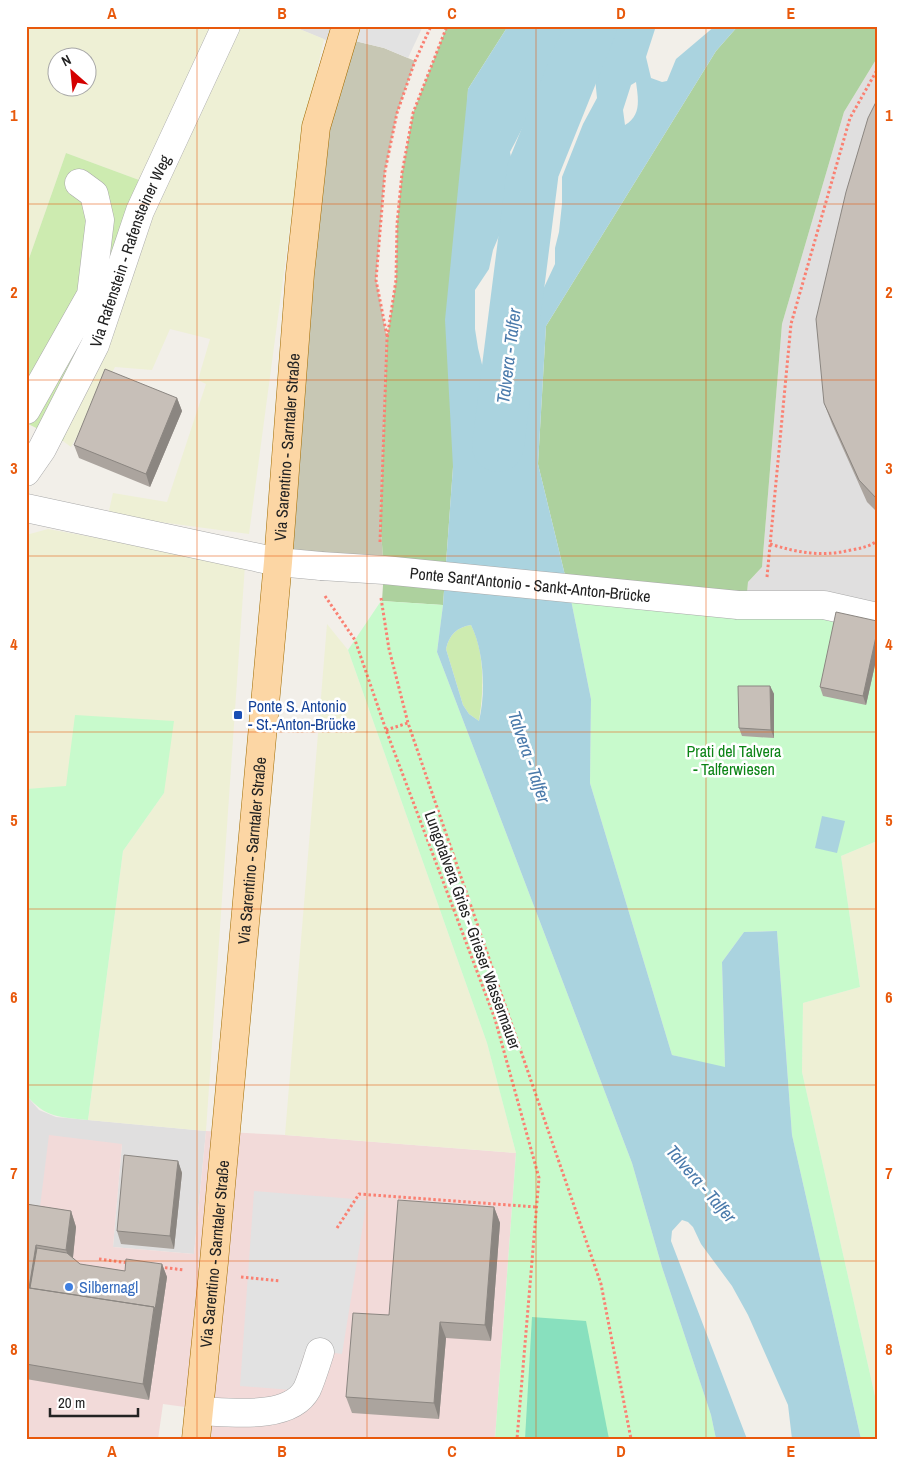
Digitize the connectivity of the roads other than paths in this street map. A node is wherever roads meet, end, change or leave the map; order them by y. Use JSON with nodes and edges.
{"nodes":[{"id":1,"x":226,"y":26,"type":"edge"},
{"id":2,"x":346,"y":26,"type":"edge"},
{"id":3,"x":80,"y":183,"type":"dead end"},
{"id":4,"x":26,"y":410,"type":"edge"},
{"id":5,"x":26,"y":472,"type":"edge"},
{"id":6,"x":26,"y":508,"type":"edge"},
{"id":7,"x":278,"y":562,"type":"junction"},
{"id":8,"x":877,"y":617,"type":"edge"},
{"id":9,"x":320,"y":1352,"type":"dead end"},
{"id":10,"x":199,"y":1411,"type":"junction"},
{"id":11,"x":196,"y":1439,"type":"edge"}],
"edges":[{"from":1,"to":5,"type":"street","name":"Via Rafenstein - Rafensteiner Weg"},
{"from":2,"to":7,"type":"main road","name":"Via Sarentino - Sarntaler Straße"},
{"from":3,"to":4,"type":"street"},
{"from":6,"to":7,"type":"street"},
{"from":7,"to":8,"type":"street","name":"Ponte Sant'Antonio - Sankt-Anton-Brücke","bridge":true},
{"from":7,"to":10,"type":"main road","name":"Via Sarentino - Sarntaler Straße"},
{"from":9,"to":10,"type":"street"},
{"from":10,"to":11,"type":"main road","name":"Via Sarentino - Sarntaler Straße"}]}
